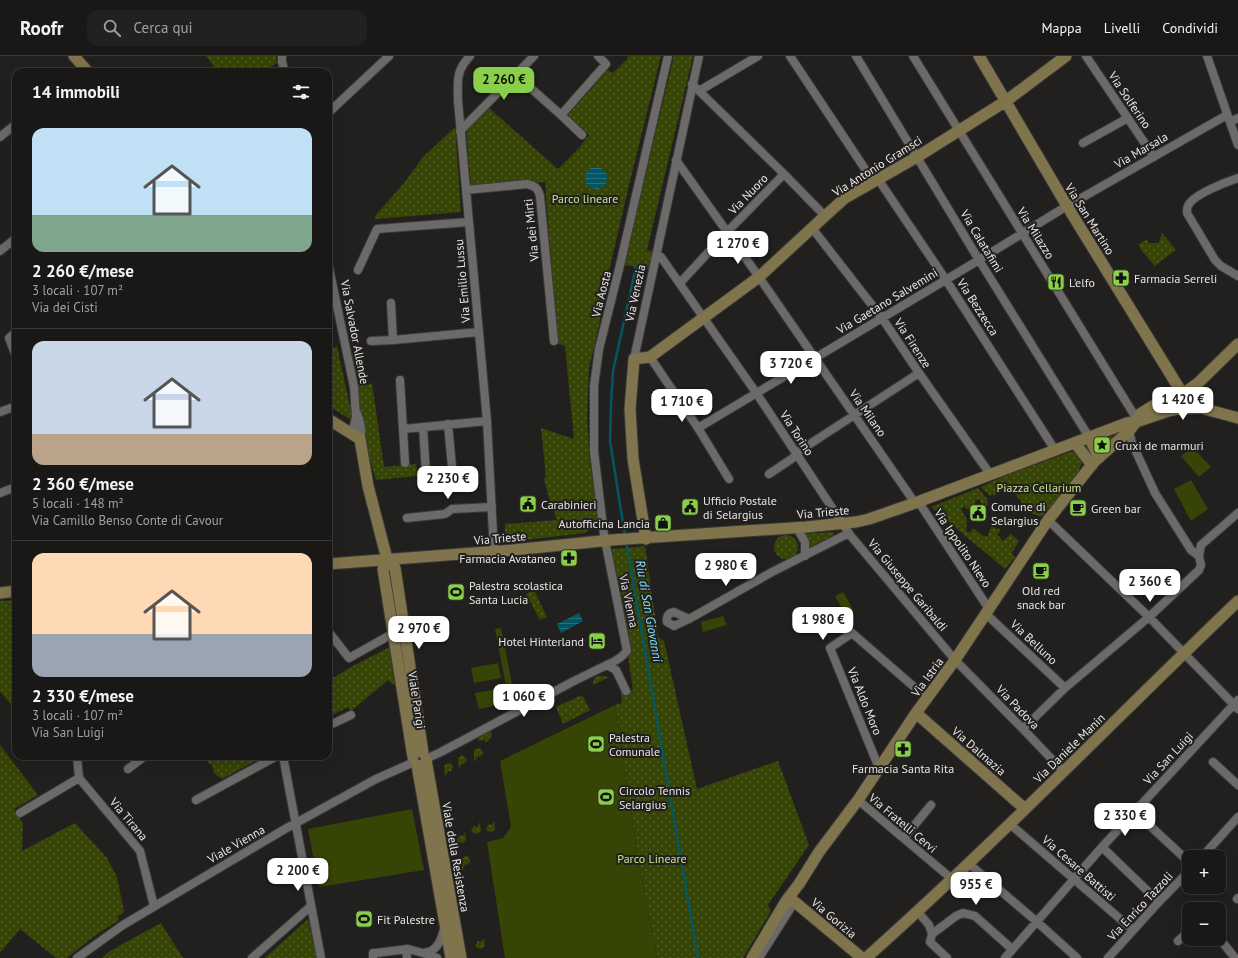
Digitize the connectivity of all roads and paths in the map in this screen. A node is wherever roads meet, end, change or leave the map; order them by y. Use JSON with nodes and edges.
{"nodes":[{"id":1,"x":74,"y":56,"type":"edge"},
{"id":2,"x":282,"y":56,"type":"edge"},
{"id":3,"x":389,"y":56,"type":"edge"},
{"id":4,"x":470,"y":56,"type":"edge"},
{"id":5,"x":534,"y":56,"type":"edge"},
{"id":6,"x":598,"y":56,"type":"edge"},
{"id":7,"x":668,"y":56,"type":"edge"},
{"id":8,"x":698,"y":56,"type":"edge"},
{"id":9,"x":758,"y":56,"type":"edge"},
{"id":10,"x":790,"y":56,"type":"edge"},
{"id":11,"x":856,"y":56,"type":"edge"},
{"id":12,"x":913,"y":56,"type":"edge"},
{"id":13,"x":979,"y":56,"type":"edge"},
{"id":14,"x":1066,"y":56,"type":"edge"},
{"id":15,"x":1086,"y":56,"type":"edge"},
{"id":16,"x":1207,"y":56,"type":"edge"},
{"id":17,"x":82,"y":68,"type":"edge"},
{"id":18,"x":284,"y":68,"type":"edge"},
{"id":19,"x":516,"y":75,"type":"junction"},
{"id":20,"x":692,"y":84,"type":"junction"},
{"id":21,"x":700,"y":91,"type":"junction"},
{"id":22,"x":1006,"y":101,"type":"junction"},
{"id":23,"x":332,"y":109,"type":"edge"},
{"id":24,"x":561,"y":115,"type":"junction"},
{"id":25,"x":1128,"y":118,"type":"junction"},
{"id":26,"x":1228,"y":118,"type":"junction"},
{"id":27,"x":1238,"y":118,"type":"edge"},
{"id":28,"x":12,"y":127,"type":"edge"},
{"id":29,"x":958,"y":130,"type":"junction"},
{"id":30,"x":460,"y":131,"type":"junction"},
{"id":31,"x":582,"y":136,"type":"dead end"},
{"id":32,"x":0,"y":137,"type":"edge"},
{"id":33,"x":1083,"y":143,"type":"dead end"},
{"id":34,"x":1238,"y":145,"type":"edge"},
{"id":35,"x":1154,"y":156,"type":"junction"},
{"id":36,"x":917,"y":157,"type":"junction"},
{"id":37,"x":676,"y":160,"type":"junction"},
{"id":38,"x":784,"y":174,"type":"junction"},
{"id":39,"x":1238,"y":178,"type":"edge"},
{"id":40,"x":875,"y":180,"type":"junction"},
{"id":41,"x":466,"y":190,"type":"junction"},
{"id":42,"x":1067,"y":206,"type":"junction"},
{"id":43,"x":825,"y":216,"type":"junction"},
{"id":44,"x":469,"y":222,"type":"junction"},
{"id":45,"x":812,"y":228,"type":"junction"},
{"id":46,"x":727,"y":232,"type":"junction"},
{"id":47,"x":1022,"y":234,"type":"junction"},
{"id":48,"x":12,"y":241,"type":"edge"},
{"id":49,"x":0,"y":251,"type":"edge"},
{"id":50,"x":661,"y":257,"type":"dead end"},
{"id":51,"x":979,"y":260,"type":"junction"},
{"id":52,"x":358,"y":270,"type":"dead end"},
{"id":53,"x":1238,"y":276,"type":"edge"},
{"id":54,"x":759,"y":277,"type":"junction"},
{"id":55,"x":946,"y":280,"type":"junction"},
{"id":56,"x":332,"y":282,"type":"edge"},
{"id":57,"x":680,"y":283,"type":"junction"},
{"id":58,"x":391,"y":303,"type":"dead end"},
{"id":59,"x":703,"y":317,"type":"junction"},
{"id":60,"x":882,"y":318,"type":"junction"},
{"id":61,"x":479,"y":332,"type":"junction"},
{"id":62,"x":12,"y":335,"type":"edge"},
{"id":63,"x":393,"y":340,"type":"junction"},
{"id":64,"x":554,"y":341,"type":"dead end"},
{"id":65,"x":371,"y":342,"type":"dead end"},
{"id":66,"x":1238,"y":344,"type":"edge"},
{"id":67,"x":12,"y":346,"type":"edge"},
{"id":68,"x":650,"y":357,"type":"junction"},
{"id":69,"x":815,"y":358,"type":"junction"},
{"id":70,"x":634,"y":359,"type":"junction"},
{"id":71,"x":918,"y":373,"type":"junction"},
{"id":72,"x":400,"y":380,"type":"dead end"},
{"id":73,"x":1182,"y":393,"type":"junction"},
{"id":74,"x":757,"y":394,"type":"junction"},
{"id":75,"x":12,"y":408,"type":"edge"},
{"id":76,"x":1201,"y":408,"type":"junction"},
{"id":77,"x":0,"y":412,"type":"edge"},
{"id":78,"x":1161,"y":414,"type":"junction"},
{"id":79,"x":855,"y":415,"type":"junction"},
{"id":80,"x":1238,"y":418,"type":"edge"},
{"id":81,"x":487,"y":420,"type":"junction"},
{"id":82,"x":332,"y":422,"type":"edge"},
{"id":83,"x":1136,"y":422,"type":"junction"},
{"id":84,"x":448,"y":424,"type":"junction"},
{"id":85,"x":423,"y":427,"type":"junction"},
{"id":86,"x":698,"y":428,"type":"junction"},
{"id":87,"x":403,"y":429,"type":"junction"},
{"id":88,"x":1129,"y":431,"type":"junction"},
{"id":89,"x":356,"y":437,"type":"junction"},
{"id":90,"x":1089,"y":438,"type":"junction"},
{"id":91,"x":1075,"y":443,"type":"junction"},
{"id":92,"x":1055,"y":450,"type":"junction"},
{"id":93,"x":796,"y":453,"type":"junction"},
{"id":94,"x":1095,"y":461,"type":"junction"},
{"id":95,"x":405,"y":463,"type":"dead end"},
{"id":96,"x":452,"y":467,"type":"dead end"},
{"id":97,"x":426,"y":473,"type":"dead end"},
{"id":98,"x":769,"y":474,"type":"dead end"},
{"id":99,"x":990,"y":474,"type":"junction"},
{"id":100,"x":729,"y":478,"type":"dead end"},
{"id":101,"x":12,"y":489,"type":"edge"},
{"id":102,"x":0,"y":494,"type":"edge"},
{"id":103,"x":917,"y":502,"type":"junction"},
{"id":104,"x":492,"y":507,"type":"junction"},
{"id":105,"x":1238,"y":513,"type":"edge"},
{"id":106,"x":407,"y":518,"type":"dead end"},
{"id":107,"x":1048,"y":520,"type":"junction"},
{"id":108,"x":797,"y":528,"type":"junction"},
{"id":109,"x":846,"y":528,"type":"junction"},
{"id":110,"x":643,"y":539,"type":"junction"},
{"id":111,"x":608,"y":541,"type":"junction"},
{"id":112,"x":494,"y":552,"type":"junction"},
{"id":113,"x":804,"y":556,"type":"junction"},
{"id":114,"x":1199,"y":556,"type":"junction"},
{"id":115,"x":387,"y":559,"type":"junction"},
{"id":116,"x":332,"y":564,"type":"edge"},
{"id":117,"x":12,"y":592,"type":"edge"},
{"id":118,"x":0,"y":593,"type":"edge"},
{"id":119,"x":1238,"y":601,"type":"edge"},
{"id":120,"x":988,"y":611,"type":"junction"},
{"id":121,"x":1149,"y":617,"type":"junction"},
{"id":122,"x":690,"y":619,"type":"dead end"},
{"id":123,"x":392,"y":634,"type":"junction"},
{"id":124,"x":332,"y":637,"type":"edge"},
{"id":125,"x":1184,"y":653,"type":"junction"},
{"id":126,"x":955,"y":660,"type":"junction"},
{"id":127,"x":615,"y":662,"type":"joint"},
{"id":128,"x":607,"y":665,"type":"junction"},
{"id":129,"x":1065,"y":688,"type":"junction"},
{"id":130,"x":626,"y":691,"type":"dead end"},
{"id":131,"x":928,"y":699,"type":"junction"},
{"id":132,"x":1236,"y":705,"type":"edge"},
{"id":133,"x":916,"y":714,"type":"junction"},
{"id":134,"x":351,"y":715,"type":"dead end"},
{"id":135,"x":332,"y":724,"type":"edge"},
{"id":136,"x":1023,"y":728,"type":"junction"},
{"id":137,"x":420,"y":759,"type":"junction"},
{"id":138,"x":77,"y":760,"type":"edge"},
{"id":139,"x":140,"y":760,"type":"edge"},
{"id":140,"x":270,"y":760,"type":"edge"},
{"id":141,"x":284,"y":760,"type":"edge"},
{"id":142,"x":1213,"y":762,"type":"dead end"},
{"id":143,"x":879,"y":768,"type":"junction"},
{"id":144,"x":128,"y":769,"type":"dead end"},
{"id":145,"x":1064,"y":772,"type":"junction"},
{"id":146,"x":79,"y":778,"type":"junction"},
{"id":147,"x":1238,"y":785,"type":"edge"},
{"id":148,"x":196,"y":800,"type":"dead end"},
{"id":149,"x":858,"y":800,"type":"junction"},
{"id":150,"x":930,"y":805,"type":"dead end"},
{"id":151,"x":1026,"y":809,"type":"junction"},
{"id":152,"x":1134,"y":811,"type":"junction"},
{"id":153,"x":20,"y":813,"type":"dead end"},
{"id":154,"x":1238,"y":817,"type":"edge"},
{"id":155,"x":296,"y":823,"type":"junction"},
{"id":156,"x":1010,"y":824,"type":"junction"},
{"id":157,"x":904,"y":838,"type":"junction"},
{"id":158,"x":1102,"y":847,"type":"junction"},
{"id":159,"x":1208,"y":850,"type":"edge"},
{"id":160,"x":1182,"y":856,"type":"edge"},
{"id":161,"x":968,"y":863,"type":"junction"},
{"id":162,"x":1182,"y":878,"type":"edge"},
{"id":163,"x":952,"y":879,"type":"junction"},
{"id":164,"x":1074,"y":879,"type":"junction"},
{"id":165,"x":790,"y":898,"type":"junction"},
{"id":166,"x":1159,"y":902,"type":"junction"},
{"id":167,"x":154,"y":906,"type":"junction"},
{"id":168,"x":311,"y":906,"type":"junction"},
{"id":169,"x":918,"y":912,"type":"junction"},
{"id":170,"x":1036,"y":921,"type":"junction"},
{"id":171,"x":445,"y":926,"type":"junction"},
{"id":172,"x":1133,"y":930,"type":"junction"},
{"id":173,"x":932,"y":934,"type":"junction"},
{"id":174,"x":1182,"y":937,"type":"edge"},
{"id":175,"x":1178,"y":941,"type":"dead end"},
{"id":176,"x":1225,"y":946,"type":"edge"},
{"id":177,"x":406,"y":949,"type":"junction"},
{"id":178,"x":1012,"y":949,"type":"junction"},
{"id":179,"x":423,"y":953,"type":"junction"},
{"id":180,"x":77,"y":958,"type":"edge"},
{"id":181,"x":252,"y":958,"type":"edge"},
{"id":182,"x":321,"y":958,"type":"edge"},
{"id":183,"x":373,"y":958,"type":"edge"},
{"id":184,"x":408,"y":958,"type":"edge"},
{"id":185,"x":437,"y":958,"type":"edge"},
{"id":186,"x":451,"y":958,"type":"edge"},
{"id":187,"x":461,"y":958,"type":"edge"},
{"id":188,"x":752,"y":958,"type":"edge"},
{"id":189,"x":758,"y":958,"type":"edge"},
{"id":190,"x":862,"y":958,"type":"edge"},
{"id":191,"x":866,"y":958,"type":"edge"},
{"id":192,"x":947,"y":958,"type":"edge"},
{"id":193,"x":1004,"y":958,"type":"edge"},
{"id":194,"x":1077,"y":958,"type":"edge"},
{"id":195,"x":1108,"y":958,"type":"edge"},
{"id":196,"x":1235,"y":958,"type":"edge"}],
"edges":[{"from":1,"to":17,"type":"street"},
{"from":2,"to":18,"type":"street"},
{"from":3,"to":23,"type":"street"},
{"from":4,"to":30,"type":"street","name":"Via Emilio Lussu"},
{"from":5,"to":19,"type":"street"},
{"from":6,"to":24,"type":"street"},
{"from":7,"to":111,"type":"street","name":"Via Aosta"},
{"from":8,"to":20,"type":"street","name":"Via Venezia"},
{"from":9,"to":21,"type":"street"},
{"from":10,"to":40,"type":"street","name":"Via Bezzecca"},
{"from":11,"to":36,"type":"street","name":"Via Calatafimi"},
{"from":12,"to":29,"type":"street","name":"Via Milazzo"},
{"from":13,"to":22,"type":"street","name":"Via San Martino"},
{"from":14,"to":22,"type":"street","name":"Via Antonio Gramsci"},
{"from":15,"to":25,"type":"street","name":"Via Solferino"},
{"from":16,"to":26,"type":"street"},
{"from":19,"to":24,"type":"street"},
{"from":19,"to":30,"type":"street"},
{"from":20,"to":21,"type":"street"},
{"from":20,"to":37,"type":"street","name":"Via Venezia"},
{"from":21,"to":38,"type":"street"},
{"from":22,"to":29,"type":"street","name":"Via Antonio Gramsci"},
{"from":22,"to":42,"type":"street","name":"Via San Martino"},
{"from":24,"to":31,"type":"street"},
{"from":25,"to":33,"type":"street"},
{"from":25,"to":35,"type":"street","name":"Via Solferino"},
{"from":26,"to":27,"type":"street","name":"Via Marsala"},
{"from":26,"to":34,"type":"street"},
{"from":26,"to":35,"type":"street","name":"Via Marsala"},
{"from":28,"to":32,"type":"street"},
{"from":29,"to":36,"type":"street","name":"Via Antonio Gramsci"},
{"from":29,"to":47,"type":"street","name":"Via Milazzo"},
{"from":30,"to":41,"type":"street","name":"Via Emilio Lussu"},
{"from":35,"to":42,"type":"street","name":"Via Marsala"},
{"from":36,"to":40,"type":"street","name":"Via Antonio Gramsci"},
{"from":36,"to":51,"type":"street","name":"Via Calatafimi"},
{"from":37,"to":46,"type":"street","name":"Via Milano"},
{"from":37,"to":70,"type":"street","name":"Via Venezia"},
{"from":38,"to":43,"type":"street"},
{"from":38,"to":46,"type":"street","name":"Via Nuoro"},
{"from":39,"to":53,"type":"street"},
{"from":40,"to":43,"type":"street","name":"Via Antonio Gramsci"},
{"from":40,"to":55,"type":"street","name":"Via Bezzecca"},
{"from":41,"to":44,"type":"street","name":"Via Emilio Lussu"},
{"from":41,"to":64,"type":"street","name":"Via dei Mirti"},
{"from":42,"to":47,"type":"street","name":"Via Gaetano Salvemini"},
{"from":42,"to":73,"type":"street","name":"Via San Martino"},
{"from":43,"to":45,"type":"street","name":"Via Antonio Gramsci"},
{"from":44,"to":52,"type":"street"},
{"from":44,"to":61,"type":"street","name":"Via Emilio Lussu"},
{"from":45,"to":54,"type":"street","name":"Via Antonio Gramsci"},
{"from":45,"to":60,"type":"street","name":"Via Firenze"},
{"from":46,"to":54,"type":"street","name":"Via Milano"},
{"from":46,"to":57,"type":"street","name":"Via Nuoro"},
{"from":47,"to":51,"type":"street","name":"Via Gaetano Salvemini"},
{"from":47,"to":83,"type":"street","name":"Via Milazzo"},
{"from":48,"to":49,"type":"street"},
{"from":50,"to":57,"type":"street","name":"Via Torino"},
{"from":51,"to":55,"type":"street","name":"Via Gaetano Salvemini"},
{"from":51,"to":90,"type":"street","name":"Via Calatafimi"},
{"from":54,"to":59,"type":"street","name":"Via Antonio Gramsci"},
{"from":54,"to":69,"type":"street","name":"Via Milano"},
{"from":55,"to":60,"type":"street","name":"Via Gaetano Salvemini"},
{"from":55,"to":92,"type":"street","name":"Via Bezzecca"},
{"from":56,"to":89,"type":"street","name":"Via Salvador Allende"},
{"from":57,"to":59,"type":"street","name":"Via Torino"},
{"from":58,"to":63,"type":"street"},
{"from":59,"to":68,"type":"street","name":"Via Antonio Gramsci"},
{"from":59,"to":74,"type":"street","name":"Via Torino"},
{"from":60,"to":69,"type":"street","name":"Via Gaetano Salvemini"},
{"from":60,"to":71,"type":"street","name":"Via Firenze"},
{"from":61,"to":63,"type":"street"},
{"from":61,"to":81,"type":"street","name":"Via Emilio Lussu"},
{"from":62,"to":67,"type":"street"},
{"from":63,"to":65,"type":"street"},
{"from":66,"to":73,"type":"street"},
{"from":68,"to":70,"type":"street","name":"Via Antonio Gramsci"},
{"from":68,"to":86,"type":"street"},
{"from":69,"to":74,"type":"street","name":"Via Gaetano Salvemini"},
{"from":69,"to":79,"type":"street","name":"Via Milano"},
{"from":70,"to":110,"type":"street","name":"Via Venezia"},
{"from":71,"to":79,"type":"street"},
{"from":71,"to":99,"type":"street","name":"Via Firenze"},
{"from":72,"to":87,"type":"street"},
{"from":73,"to":76,"type":"street"},
{"from":73,"to":78,"type":"street"},
{"from":73,"to":83,"type":"street","name":"Via Istria"},
{"from":74,"to":86,"type":"street","name":"Via Gaetano Salvemini"},
{"from":74,"to":93,"type":"street","name":"Via Torino"},
{"from":75,"to":77,"type":"street"},
{"from":76,"to":78,"type":"street","name":"Via Trieste"},
{"from":76,"to":80,"type":"street"},
{"from":78,"to":83,"type":"street","name":"Via Trieste"},
{"from":79,"to":93,"type":"street"},
{"from":79,"to":103,"type":"street","name":"Via Milano"},
{"from":81,"to":84,"type":"street"},
{"from":81,"to":104,"type":"street","name":"Via Emilio Lussu"},
{"from":82,"to":89,"type":"street"},
{"from":83,"to":88,"type":"street","name":"Via Istria"},
{"from":83,"to":90,"type":"street","name":"Via Trieste"},
{"from":84,"to":85,"type":"street"},
{"from":84,"to":96,"type":"street"},
{"from":85,"to":87,"type":"street"},
{"from":85,"to":97,"type":"street"},
{"from":86,"to":100,"type":"street"},
{"from":87,"to":95,"type":"street"},
{"from":88,"to":94,"type":"street","name":"Via Istria"},
{"from":88,"to":114,"type":"street"},
{"from":89,"to":115,"type":"street","name":"Via Salvador Allende"},
{"from":90,"to":91,"type":"street","name":"Via Trieste"},
{"from":90,"to":94,"type":"street"},
{"from":91,"to":92,"type":"street","name":"Via Trieste"},
{"from":91,"to":94,"type":"street"},
{"from":92,"to":99,"type":"street","name":"Via Trieste"},
{"from":93,"to":98,"type":"street"},
{"from":93,"to":109,"type":"street","name":"Via Torino"},
{"from":94,"to":107,"type":"street","name":"Via Istria"},
{"from":99,"to":103,"type":"street","name":"Via Trieste"},
{"from":101,"to":102,"type":"street"},
{"from":103,"to":109,"type":"street","name":"Via Trieste"},
{"from":103,"to":120,"type":"street","name":"Via Ippolito Nievo"},
{"from":104,"to":106,"type":"street"},
{"from":104,"to":112,"type":"street","name":"Via Emilio Lussu"},
{"from":105,"to":114,"type":"street"},
{"from":107,"to":120,"type":"street","name":"Via Istria"},
{"from":107,"to":121,"type":"street"},
{"from":108,"to":109,"type":"street","name":"Via Trieste"},
{"from":108,"to":110,"type":"street","name":"Via Trieste"},
{"from":108,"to":113,"type":"street"},
{"from":109,"to":113,"type":"street"},
{"from":109,"to":126,"type":"street","name":"Via Giuseppe Garibaldi"},
{"from":110,"to":111,"type":"street","name":"Via Trieste"},
{"from":111,"to":112,"type":"street","name":"Via Trieste"},
{"from":111,"to":127,"type":"street","name":"Via Vienna"},
{"from":112,"to":115,"type":"street","name":"Via Trieste"},
{"from":113,"to":122,"type":"street"},
{"from":114,"to":121,"type":"street"},
{"from":115,"to":116,"type":"street","name":"Via Trieste"},
{"from":115,"to":123,"type":"street","name":"Viale Parigi"},
{"from":115,"to":137,"type":"street","name":"Viale Parigi"},
{"from":117,"to":118,"type":"street"},
{"from":119,"to":125,"type":"street","name":"Via Daniele Manin"},
{"from":120,"to":126,"type":"street","name":"Via Istria"},
{"from":120,"to":129,"type":"street","name":"Via Belluno"},
{"from":121,"to":125,"type":"street"},
{"from":121,"to":129,"type":"street"},
{"from":123,"to":124,"type":"street"},
{"from":123,"to":137,"type":"street","name":"Viale Parigi"},
{"from":125,"to":132,"type":"street"},
{"from":125,"to":145,"type":"street","name":"Via Daniele Manin"},
{"from":126,"to":131,"type":"street","name":"Via Istria"},
{"from":126,"to":136,"type":"street","name":"Via Padova"},
{"from":127,"to":128,"type":"street","name":"Viale Vienna"},
{"from":128,"to":130,"type":"street"},
{"from":128,"to":137,"type":"street","name":"Viale Vienna"},
{"from":129,"to":136,"type":"street"},
{"from":131,"to":133,"type":"street","name":"Via Istria"},
{"from":131,"to":143,"type":"street","name":"Via Aldo Moro"},
{"from":132,"to":152,"type":"street","name":"Via San Luigi"},
{"from":133,"to":143,"type":"street","name":"Via Istria"},
{"from":133,"to":151,"type":"street","name":"Via Dalmazia"},
{"from":134,"to":135,"type":"street"},
{"from":136,"to":145,"type":"street","name":"Via Padova"},
{"from":137,"to":155,"type":"street","name":"Viale Vienna"},
{"from":137,"to":171,"type":"street"},
{"from":137,"to":187,"type":"street","name":"Viale della Resistenza"},
{"from":138,"to":146,"type":"street"},
{"from":139,"to":144,"type":"street"},
{"from":140,"to":148,"type":"street"},
{"from":141,"to":155,"type":"street"},
{"from":142,"to":147,"type":"street"},
{"from":143,"to":149,"type":"street","name":"Via Istria"},
{"from":145,"to":151,"type":"street","name":"Via Daniele Manin"},
{"from":146,"to":153,"type":"street"},
{"from":146,"to":167,"type":"street","name":"Via Tirana"},
{"from":149,"to":157,"type":"street","name":"Via Fratelli Cervi"},
{"from":149,"to":165,"type":"street","name":"Via Istria"},
{"from":150,"to":157,"type":"street"},
{"from":151,"to":156,"type":"street","name":"Via Daniele Manin"},
{"from":152,"to":158,"type":"street","name":"Via San Luigi"},
{"from":152,"to":160,"type":"street"},
{"from":154,"to":159,"type":"street"},
{"from":155,"to":167,"type":"street","name":"Viale Vienna"},
{"from":155,"to":168,"type":"street"},
{"from":156,"to":161,"type":"street","name":"Via Daniele Manin"},
{"from":156,"to":164,"type":"street","name":"Via Cesare Battisti"},
{"from":157,"to":163,"type":"street","name":"Via Fratelli Cervi"},
{"from":158,"to":164,"type":"street","name":"Via San Luigi"},
{"from":158,"to":166,"type":"street"},
{"from":161,"to":163,"type":"street","name":"Via Daniele Manin"},
{"from":161,"to":170,"type":"street"},
{"from":162,"to":166,"type":"street","name":"Via Enrico Tazzoli"},
{"from":163,"to":169,"type":"street","name":"Via Daniele Manin"},
{"from":164,"to":170,"type":"street","name":"Via San Luigi"},
{"from":164,"to":172,"type":"street","name":"Via Cesare Battisti"},
{"from":165,"to":188,"type":"street","name":"Via Istria"},
{"from":165,"to":189,"type":"street"},
{"from":165,"to":190,"type":"street","name":"Via Gorizia"},
{"from":166,"to":172,"type":"street","name":"Via Enrico Tazzoli"},
{"from":167,"to":180,"type":"street","name":"Viale Vienna"},
{"from":168,"to":181,"type":"street"},
{"from":168,"to":182,"type":"street"},
{"from":169,"to":173,"type":"street"},
{"from":169,"to":191,"type":"street","name":"Via Daniele Manin"},
{"from":170,"to":178,"type":"street","name":"Via San Luigi"},
{"from":170,"to":194,"type":"street"},
{"from":171,"to":179,"type":"street"},
{"from":171,"to":186,"type":"street"},
{"from":172,"to":195,"type":"street","name":"Via Enrico Tazzoli"},
{"from":173,"to":178,"type":"street"},
{"from":173,"to":192,"type":"street"},
{"from":174,"to":175,"type":"street"},
{"from":176,"to":196,"type":"street"},
{"from":177,"to":179,"type":"street"},
{"from":177,"to":183,"type":"street"},
{"from":177,"to":184,"type":"street"},
{"from":178,"to":193,"type":"street","name":"Via San Luigi"},
{"from":179,"to":185,"type":"street"}]}
